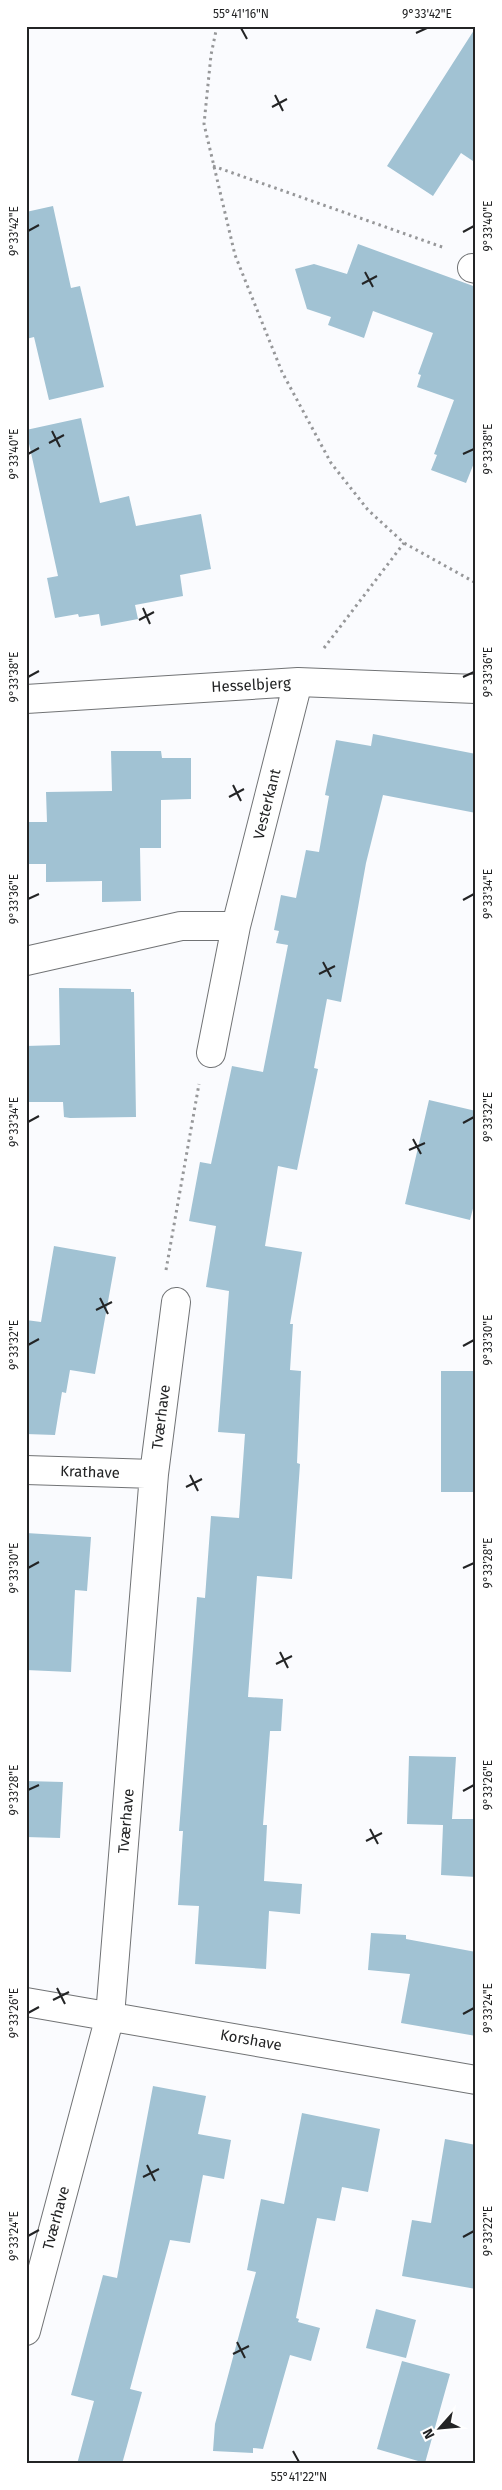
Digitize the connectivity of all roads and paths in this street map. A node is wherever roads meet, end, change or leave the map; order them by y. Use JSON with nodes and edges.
{"nodes":[{"id":1,"x":217,"y":26,"type":"edge"},
{"id":2,"x":213,"y":166,"type":"junction"},
{"id":3,"x":474,"y":269,"type":"edge"},
{"id":4,"x":404,"y":543,"type":"junction"},
{"id":5,"x":476,"y":583,"type":"edge"},
{"id":6,"x":298,"y":682,"type":"junction"},
{"id":7,"x":476,"y":689,"type":"edge"},
{"id":8,"x":27,"y":694,"type":"edge"},
{"id":9,"x":236,"y":926,"type":"junction"},
{"id":10,"x":26,"y":961,"type":"edge"},
{"id":11,"x":211,"y":1053,"type":"joint"},
{"id":12,"x":176,"y":1302,"type":"joint"},
{"id":13,"x":26,"y":1470,"type":"edge"},
{"id":14,"x":154,"y":1474,"type":"junction"},
{"id":15,"x":26,"y":2002,"type":"edge"},
{"id":16,"x":110,"y":2016,"type":"junction"},
{"id":17,"x":476,"y":2080,"type":"edge"},
{"id":18,"x":26,"y":2331,"type":"edge"}],
"edges":[{"from":1,"to":2,"type":"path"},
{"from":2,"to":3,"type":"path"},
{"from":2,"to":4,"type":"path"},
{"from":4,"to":5,"type":"path"},
{"from":4,"to":6,"type":"path"},
{"from":6,"to":7,"type":"street","name":"Hesselbjerg"},
{"from":6,"to":8,"type":"street","name":"Hesselbjerg"},
{"from":6,"to":9,"type":"street","name":"Vesterkant"},
{"from":9,"to":10,"type":"street"},
{"from":9,"to":11,"type":"street","name":"Vesterkant"},
{"from":11,"to":12,"type":"path"},
{"from":12,"to":14,"type":"street","name":"Tværhave"},
{"from":13,"to":14,"type":"street","name":"Krathave"},
{"from":14,"to":16,"type":"street","name":"Tværhave"},
{"from":15,"to":16,"type":"street","name":"Korshave"},
{"from":16,"to":17,"type":"street","name":"Korshave"},
{"from":16,"to":18,"type":"street","name":"Tværhave"}]}
